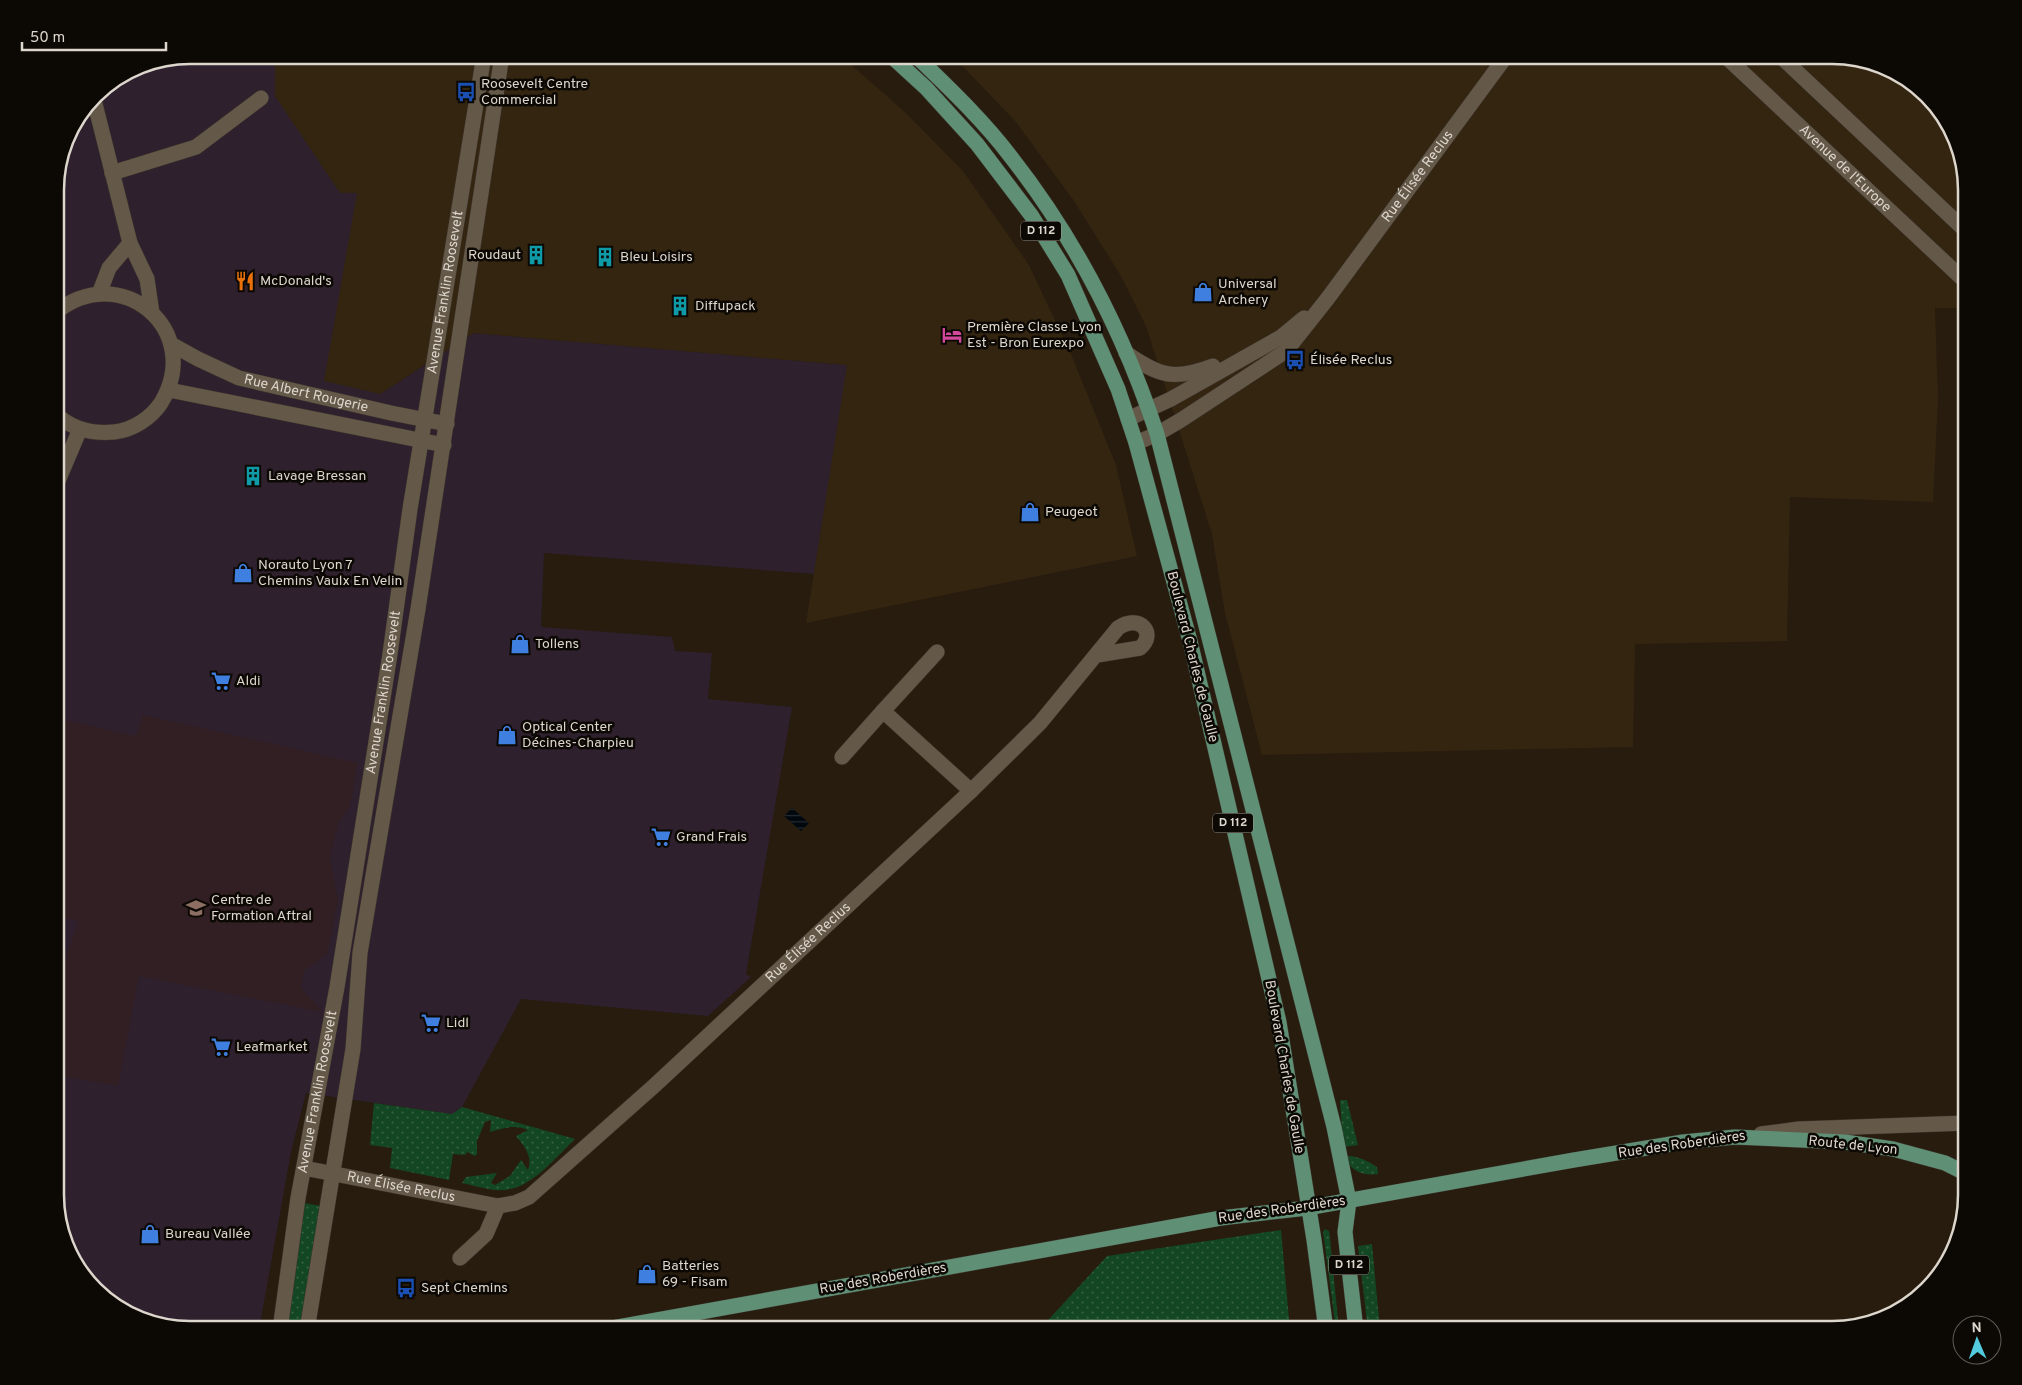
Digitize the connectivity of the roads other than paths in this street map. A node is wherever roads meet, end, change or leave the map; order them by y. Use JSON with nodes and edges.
{"nodes":[{"id":1,"x":483,"y":64,"type":"edge"},
{"id":2,"x":501,"y":64,"type":"edge"},
{"id":3,"x":900,"y":64,"type":"edge"},
{"id":4,"x":924,"y":64,"type":"edge"},
{"id":5,"x":1499,"y":64,"type":"edge"},
{"id":6,"x":1734,"y":64,"type":"edge"},
{"id":7,"x":1789,"y":64,"type":"edge"},
{"id":8,"x":260,"y":98,"type":"dead end"},
{"id":9,"x":96,"y":106,"type":"edge"},
{"id":10,"x":112,"y":173,"type":"junction"},
{"id":11,"x":1958,"y":224,"type":"edge"},
{"id":12,"x":130,"y":243,"type":"junction"},
{"id":13,"x":1958,"y":275,"type":"edge"},
{"id":14,"x":99,"y":294,"type":"junction"},
{"id":15,"x":1328,"y":298,"type":"junction"},
{"id":16,"x":64,"y":306,"type":"edge"},
{"id":17,"x":152,"y":313,"type":"junction"},
{"id":18,"x":1281,"y":337,"type":"junction"},
{"id":19,"x":171,"y":344,"type":"junction"},
{"id":20,"x":1126,"y":353,"type":"junction"},
{"id":21,"x":169,"y":390,"type":"junction"},
{"id":22,"x":1149,"y":410,"type":"junction"},
{"id":23,"x":424,"y":419,"type":"junction"},
{"id":24,"x":1128,"y":419,"type":"junction"},
{"id":25,"x":64,"y":420,"type":"edge"},
{"id":26,"x":447,"y":424,"type":"junction"},
{"id":27,"x":80,"y":429,"type":"junction"},
{"id":28,"x":1157,"y":434,"type":"junction"},
{"id":29,"x":422,"y":441,"type":"junction"},
{"id":30,"x":1136,"y":443,"type":"junction"},
{"id":31,"x":444,"y":445,"type":"junction"},
{"id":32,"x":64,"y":467,"type":"edge"},
{"id":33,"x":937,"y":652,"type":"dead end"},
{"id":34,"x":1097,"y":655,"type":"dead end"},
{"id":35,"x":883,"y":711,"type":"junction"},
{"id":36,"x":842,"y":757,"type":"dead end"},
{"id":37,"x":971,"y":791,"type":"junction"},
{"id":38,"x":361,"y":835,"type":"junction"},
{"id":39,"x":373,"y":876,"type":"junction"},
{"id":40,"x":1958,"y":1123,"type":"edge"},
{"id":41,"x":1735,"y":1137,"type":"junction"},
{"id":42,"x":304,"y":1168,"type":"junction"},
{"id":43,"x":1958,"y":1170,"type":"edge"},
{"id":44,"x":332,"y":1174,"type":"junction"},
{"id":45,"x":1349,"y":1201,"type":"junction"},
{"id":46,"x":498,"y":1206,"type":"junction"},
{"id":47,"x":1307,"y":1208,"type":"junction"},
{"id":48,"x":460,"y":1258,"type":"dead end"},
{"id":49,"x":281,"y":1321,"type":"edge"},
{"id":50,"x":308,"y":1321,"type":"edge"},
{"id":51,"x":651,"y":1321,"type":"edge"},
{"id":52,"x":1325,"y":1321,"type":"edge"},
{"id":53,"x":1355,"y":1321,"type":"edge"}],
"edges":[{"from":1,"to":23,"type":"street","name":"Avenue Franklin Roosevelt"},
{"from":2,"to":26,"type":"street","name":"Avenue Franklin Roosevelt"},
{"from":3,"to":24,"type":"main road","name":"Boulevard Charles de Gaulle","number":"D 112"},
{"from":4,"to":20,"type":"main road","number":"D 112"},
{"from":5,"to":15,"type":"street","name":"Rue Élisée Reclus"},
{"from":6,"to":13,"type":"street","name":"Avenue de l'Europe"},
{"from":7,"to":11,"type":"street"},
{"from":8,"to":10,"type":"street"},
{"from":9,"to":10,"type":"street"},
{"from":10,"to":12,"type":"street"},
{"from":12,"to":14,"type":"street"},
{"from":12,"to":17,"type":"street"},
{"from":14,"to":16,"type":"street"},
{"from":14,"to":17,"type":"street"},
{"from":15,"to":18,"type":"street","name":"Rue Élisée Reclus"},
{"from":15,"to":28,"type":"street","name":"Rue Élisée Reclus"},
{"from":17,"to":19,"type":"street"},
{"from":18,"to":20,"type":"street","name":"Rue Élisée Reclus"},
{"from":18,"to":22,"type":"street","name":"Rue Élisée Reclus"},
{"from":19,"to":21,"type":"street"},
{"from":19,"to":23,"type":"street","name":"Rue Albert Rougerie"},
{"from":20,"to":22,"type":"main road","number":"D 112"},
{"from":21,"to":27,"type":"street"},
{"from":21,"to":29,"type":"street","name":"Rue Albert Rougerie"},
{"from":22,"to":24,"type":"street","name":"Rue Élisée Reclus"},
{"from":22,"to":28,"type":"main road","number":"D 112"},
{"from":23,"to":26,"type":"street","name":"Rue Albert Rougerie"},
{"from":23,"to":29,"type":"street","name":"Avenue Franklin Roosevelt"},
{"from":24,"to":30,"type":"main road","name":"Boulevard Charles de Gaulle","number":"D 112"},
{"from":25,"to":27,"type":"street"},
{"from":26,"to":31,"type":"street","name":"Avenue Franklin Roosevelt"},
{"from":27,"to":32,"type":"street"},
{"from":28,"to":30,"type":"street","name":"Rue Élisée Reclus"},
{"from":28,"to":45,"type":"main road","number":"D 112"},
{"from":29,"to":31,"type":"street","name":"Rue Albert Rougerie"},
{"from":29,"to":38,"type":"street","name":"Avenue Franklin Roosevelt"},
{"from":30,"to":47,"type":"main road","name":"Boulevard Charles de Gaulle","number":"D 112"},
{"from":31,"to":39,"type":"street","name":"Avenue Franklin Roosevelt"},
{"from":33,"to":35,"type":"street"},
{"from":34,"to":37,"type":"street","name":"Rue Élisée Reclus"},
{"from":35,"to":36,"type":"street"},
{"from":35,"to":37,"type":"street"},
{"from":37,"to":46,"type":"street","name":"Rue Élisée Reclus"},
{"from":38,"to":39,"type":"street"},
{"from":38,"to":42,"type":"street","name":"Avenue Franklin Roosevelt"},
{"from":39,"to":44,"type":"street","name":"Avenue Franklin Roosevelt"},
{"from":40,"to":41,"type":"street","name":"Rue des Roberdières"},
{"from":41,"to":43,"type":"main road","name":"Route de Lyon"},
{"from":41,"to":45,"type":"main road","name":"Rue des Roberdières"},
{"from":42,"to":44,"type":"street","name":"Rue Élisée Reclus"},
{"from":42,"to":49,"type":"street","name":"Avenue Franklin Roosevelt"},
{"from":44,"to":46,"type":"street","name":"Rue Élisée Reclus"},
{"from":44,"to":50,"type":"street","name":"Avenue Franklin Roosevelt"},
{"from":45,"to":47,"type":"main road","name":"Rue des Roberdières"},
{"from":45,"to":53,"type":"main road","number":"D 112"},
{"from":46,"to":48,"type":"street"},
{"from":47,"to":51,"type":"main road","name":"Rue des Roberdières"},
{"from":47,"to":52,"type":"main road","name":"Boulevard Charles de Gaulle","number":"D 112"}]}
